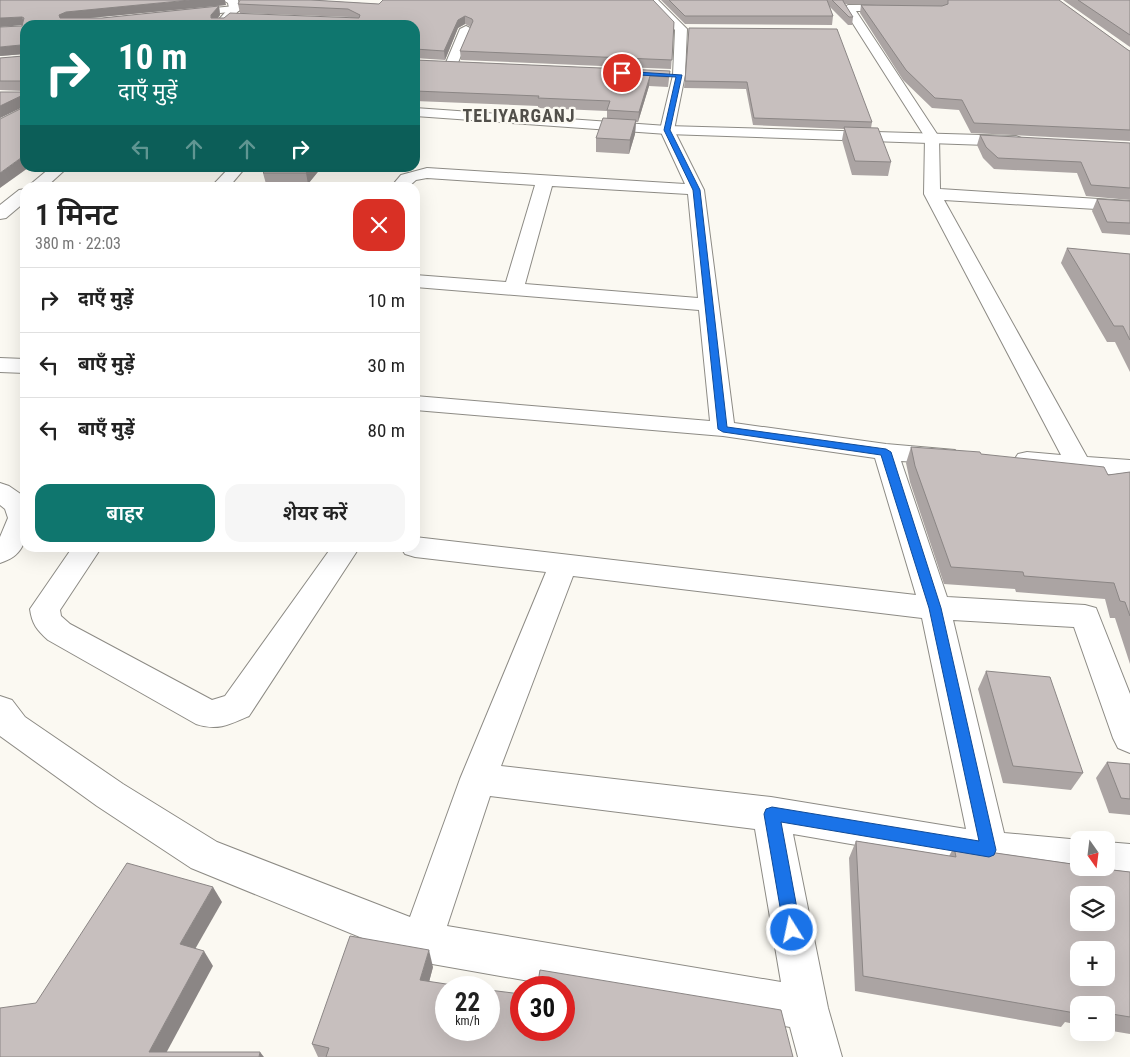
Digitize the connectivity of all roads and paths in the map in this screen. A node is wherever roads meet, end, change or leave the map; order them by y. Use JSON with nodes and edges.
{"nodes":[{"id":1,"x":247,"y":0,"type":"edge"},
{"id":2,"x":652,"y":0,"type":"edge"},
{"id":3,"x":913,"y":8,"type":"edge"},
{"id":4,"x":229,"y":10,"type":"edge"},
{"id":5,"x":170,"y":15,"type":"edge"},
{"id":6,"x":247,"y":18,"type":"edge"},
{"id":7,"x":466,"y":29,"type":"edge"},
{"id":8,"x":451,"y":65,"type":"edge"},
{"id":9,"x":420,"y":112,"type":"edge"},
{"id":10,"x":667,"y":130,"type":"junction"},
{"id":11,"x":932,"y":137,"type":"junction"},
{"id":12,"x":1031,"y":142,"type":"edge"},
{"id":13,"x":54,"y":172,"type":"edge"},
{"id":14,"x":233,"y":172,"type":"edge"},
{"id":15,"x":545,"y":180,"type":"junction"},
{"id":16,"x":42,"y":182,"type":"edge"},
{"id":17,"x":224,"y":182,"type":"edge"},
{"id":18,"x":402,"y":182,"type":"edge"},
{"id":19,"x":696,"y":190,"type":"junction"},
{"id":20,"x":932,"y":194,"type":"junction"},
{"id":21,"x":20,"y":198,"type":"edge"},
{"id":22,"x":1130,"y":206,"type":"edge"},
{"id":23,"x":0,"y":214,"type":"edge"},
{"id":24,"x":420,"y":281,"type":"edge"},
{"id":25,"x":514,"y":289,"type":"junction"},
{"id":26,"x":710,"y":305,"type":"junction"},
{"id":27,"x":0,"y":365,"type":"edge"},
{"id":28,"x":20,"y":366,"type":"edge"},
{"id":29,"x":420,"y":404,"type":"edge"},
{"id":30,"x":723,"y":429,"type":"junction"},
{"id":31,"x":886,"y":452,"type":"junction"},
{"id":32,"x":972,"y":457,"type":"edge"},
{"id":33,"x":1001,"y":459,"type":"edge"},
{"id":34,"x":1078,"y":464,"type":"junction"},
{"id":35,"x":1130,"y":468,"type":"edge"},
{"id":36,"x":14,"y":501,"type":"edge"},
{"id":37,"x":20,"y":514,"type":"edge"},
{"id":38,"x":20,"y":522,"type":"edge"},
{"id":39,"x":420,"y":548,"type":"edge"},
{"id":40,"x":84,"y":552,"type":"edge"},
{"id":41,"x":342,"y":552,"type":"edge"},
{"id":42,"x":0,"y":553,"type":"edge"},
{"id":43,"x":563,"y":565,"type":"junction"},
{"id":44,"x":935,"y":608,"type":"junction"},
{"id":45,"x":0,"y":710,"type":"edge"},
{"id":46,"x":1130,"y":738,"type":"edge"},
{"id":47,"x":478,"y":779,"type":"junction"},
{"id":48,"x":772,"y":814,"type":"junction"},
{"id":49,"x":989,"y":850,"type":"junction"},
{"id":50,"x":1070,"y":856,"type":"edge"},
{"id":51,"x":1115,"y":861,"type":"edge"},
{"id":52,"x":1130,"y":862,"type":"edge"},
{"id":53,"x":421,"y":942,"type":"junction"},
{"id":54,"x":807,"y":1008,"type":"junction"},
{"id":55,"x":820,"y":1057,"type":"edge"}],
"edges":[{"from":1,"to":4,"type":"street"},
{"from":2,"to":10,"type":"street"},
{"from":3,"to":11,"type":"street"},
{"from":4,"to":5,"type":"street"},
{"from":4,"to":6,"type":"street"},
{"from":7,"to":8,"type":"street"},
{"from":9,"to":10,"type":"street"},
{"from":10,"to":11,"type":"street"},
{"from":10,"to":19,"type":"street"},
{"from":11,"to":12,"type":"street"},
{"from":11,"to":20,"type":"street"},
{"from":13,"to":16,"type":"street"},
{"from":14,"to":17,"type":"street"},
{"from":15,"to":18,"type":"street"},
{"from":15,"to":19,"type":"street"},
{"from":15,"to":25,"type":"street"},
{"from":19,"to":26,"type":"street"},
{"from":20,"to":22,"type":"street"},
{"from":20,"to":34,"type":"street"},
{"from":21,"to":23,"type":"street"},
{"from":24,"to":25,"type":"street"},
{"from":25,"to":26,"type":"street"},
{"from":26,"to":30,"type":"street"},
{"from":27,"to":28,"type":"street"},
{"from":29,"to":30,"type":"street"},
{"from":30,"to":31,"type":"street"},
{"from":31,"to":32,"type":"street"},
{"from":31,"to":44,"type":"street"},
{"from":33,"to":34,"type":"street"},
{"from":34,"to":35,"type":"street"},
{"from":36,"to":37,"type":"street"},
{"from":38,"to":42,"type":"street"},
{"from":39,"to":43,"type":"street"},
{"from":40,"to":41,"type":"street"},
{"from":43,"to":44,"type":"street"},
{"from":43,"to":47,"type":"street"},
{"from":44,"to":46,"type":"street"},
{"from":44,"to":49,"type":"street"},
{"from":45,"to":53,"type":"street"},
{"from":47,"to":48,"type":"street"},
{"from":47,"to":53,"type":"street"},
{"from":48,"to":49,"type":"street"},
{"from":48,"to":54,"type":"street"},
{"from":49,"to":50,"type":"street"},
{"from":51,"to":52,"type":"street"},
{"from":53,"to":54,"type":"street"},
{"from":54,"to":55,"type":"street"}]}
